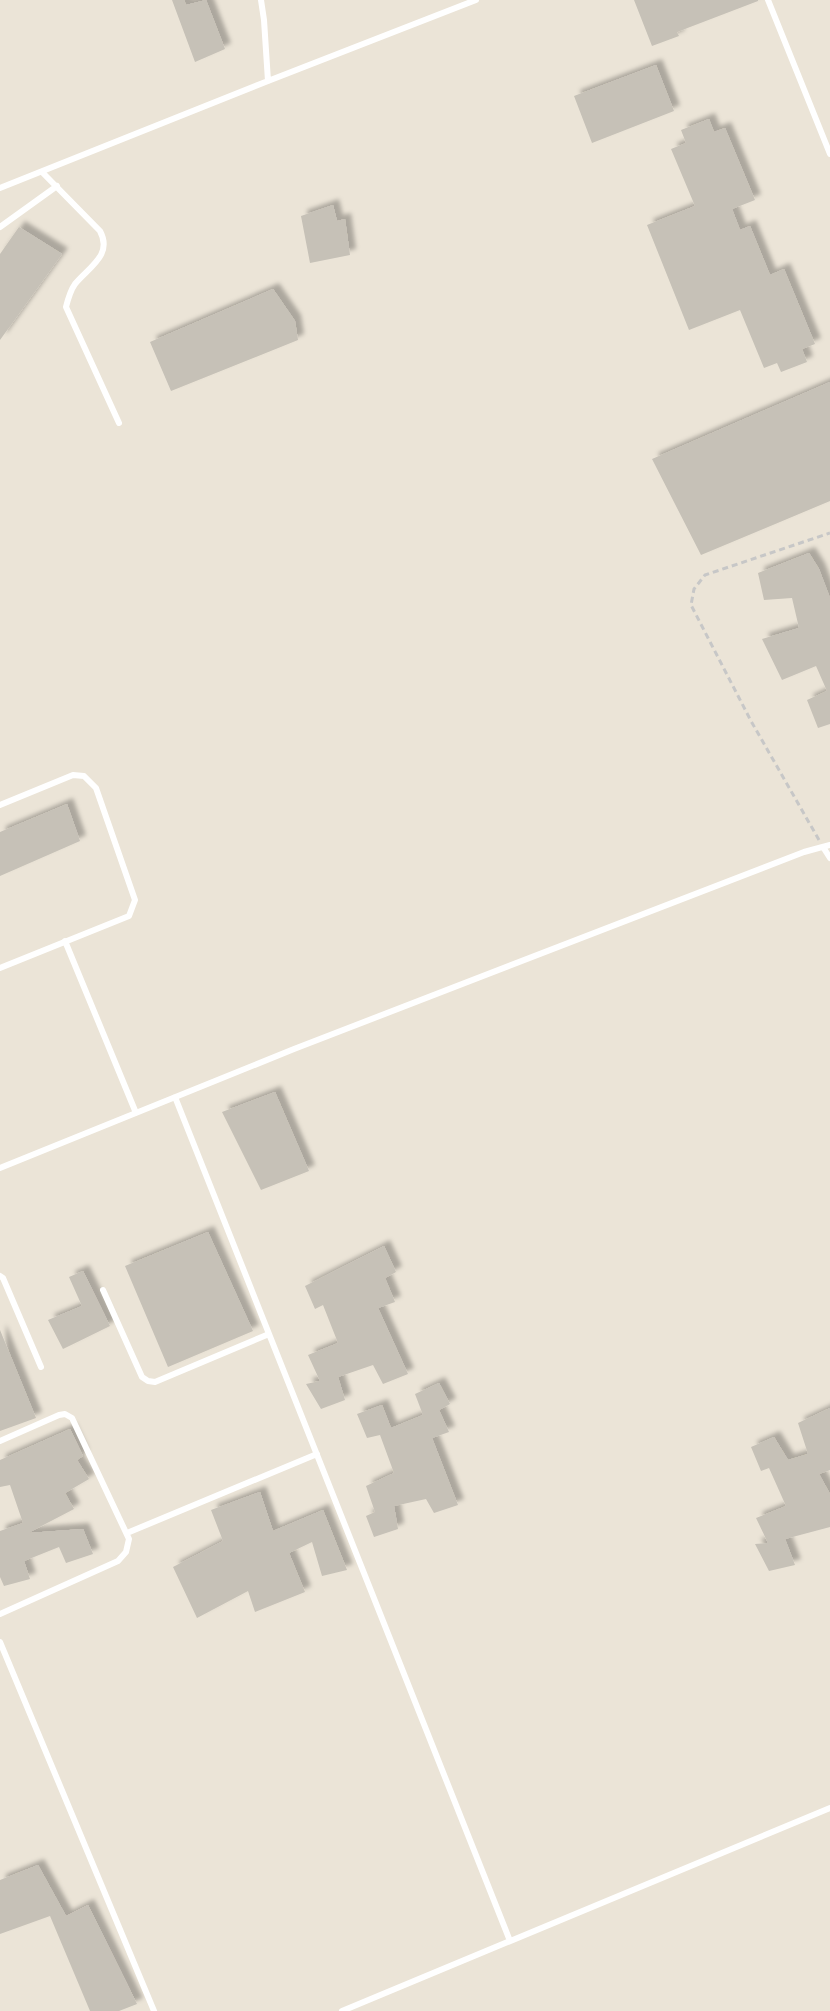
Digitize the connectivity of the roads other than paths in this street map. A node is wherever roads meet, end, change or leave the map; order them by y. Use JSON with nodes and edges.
{"nodes":[{"id":1,"x":261,"y":0,"type":"edge"},
{"id":2,"x":476,"y":0,"type":"edge"},
{"id":3,"x":768,"y":0,"type":"edge"},
{"id":4,"x":268,"y":81,"type":"junction"},
{"id":5,"x":830,"y":154,"type":"edge"},
{"id":6,"x":42,"y":172,"type":"junction"},
{"id":7,"x":57,"y":186,"type":"junction"},
{"id":8,"x":0,"y":188,"type":"edge"},
{"id":9,"x":0,"y":227,"type":"edge"},
{"id":10,"x":119,"y":423,"type":"dead end"},
{"id":11,"x":0,"y":805,"type":"edge"},
{"id":12,"x":826,"y":846,"type":"edge"},
{"id":13,"x":830,"y":858,"type":"edge"},
{"id":14,"x":65,"y":941,"type":"junction"},
{"id":15,"x":0,"y":968,"type":"edge"},
{"id":16,"x":175,"y":1097,"type":"junction"},
{"id":17,"x":136,"y":1113,"type":"junction"},
{"id":18,"x":0,"y":1168,"type":"edge"},
{"id":19,"x":0,"y":1276,"type":"edge"},
{"id":20,"x":103,"y":1290,"type":"dead end"},
{"id":21,"x":269,"y":1334,"type":"junction"},
{"id":22,"x":41,"y":1367,"type":"dead end"},
{"id":23,"x":0,"y":1441,"type":"edge"},
{"id":24,"x":317,"y":1454,"type":"junction"},
{"id":25,"x":127,"y":1533,"type":"junction"},
{"id":26,"x":0,"y":1614,"type":"edge"},
{"id":27,"x":0,"y":1642,"type":"edge"},
{"id":28,"x":830,"y":1808,"type":"edge"},
{"id":29,"x":510,"y":1941,"type":"junction"},
{"id":30,"x":154,"y":2011,"type":"edge"},
{"id":31,"x":342,"y":2011,"type":"edge"}],
"edges":[{"from":1,"to":4,"type":"lane"},
{"from":2,"to":4,"type":"lane"},
{"from":3,"to":5,"type":"lane"},
{"from":4,"to":6,"type":"lane"},
{"from":6,"to":7,"type":"lane"},
{"from":6,"to":8,"type":"lane"},
{"from":7,"to":9,"type":"lane"},
{"from":7,"to":10,"type":"lane"},
{"from":11,"to":14,"type":"lane"},
{"from":12,"to":13,"type":"lane"},
{"from":12,"to":16,"type":"lane"},
{"from":14,"to":15,"type":"lane"},
{"from":14,"to":17,"type":"lane"},
{"from":16,"to":17,"type":"lane"},
{"from":16,"to":21,"type":"lane"},
{"from":17,"to":18,"type":"lane"},
{"from":19,"to":22,"type":"lane"},
{"from":20,"to":21,"type":"lane"},
{"from":21,"to":24,"type":"lane"},
{"from":23,"to":25,"type":"lane"},
{"from":24,"to":25,"type":"lane"},
{"from":24,"to":29,"type":"lane"},
{"from":25,"to":26,"type":"lane"},
{"from":27,"to":30,"type":"lane"},
{"from":28,"to":29,"type":"lane"},
{"from":29,"to":31,"type":"lane"}]}
